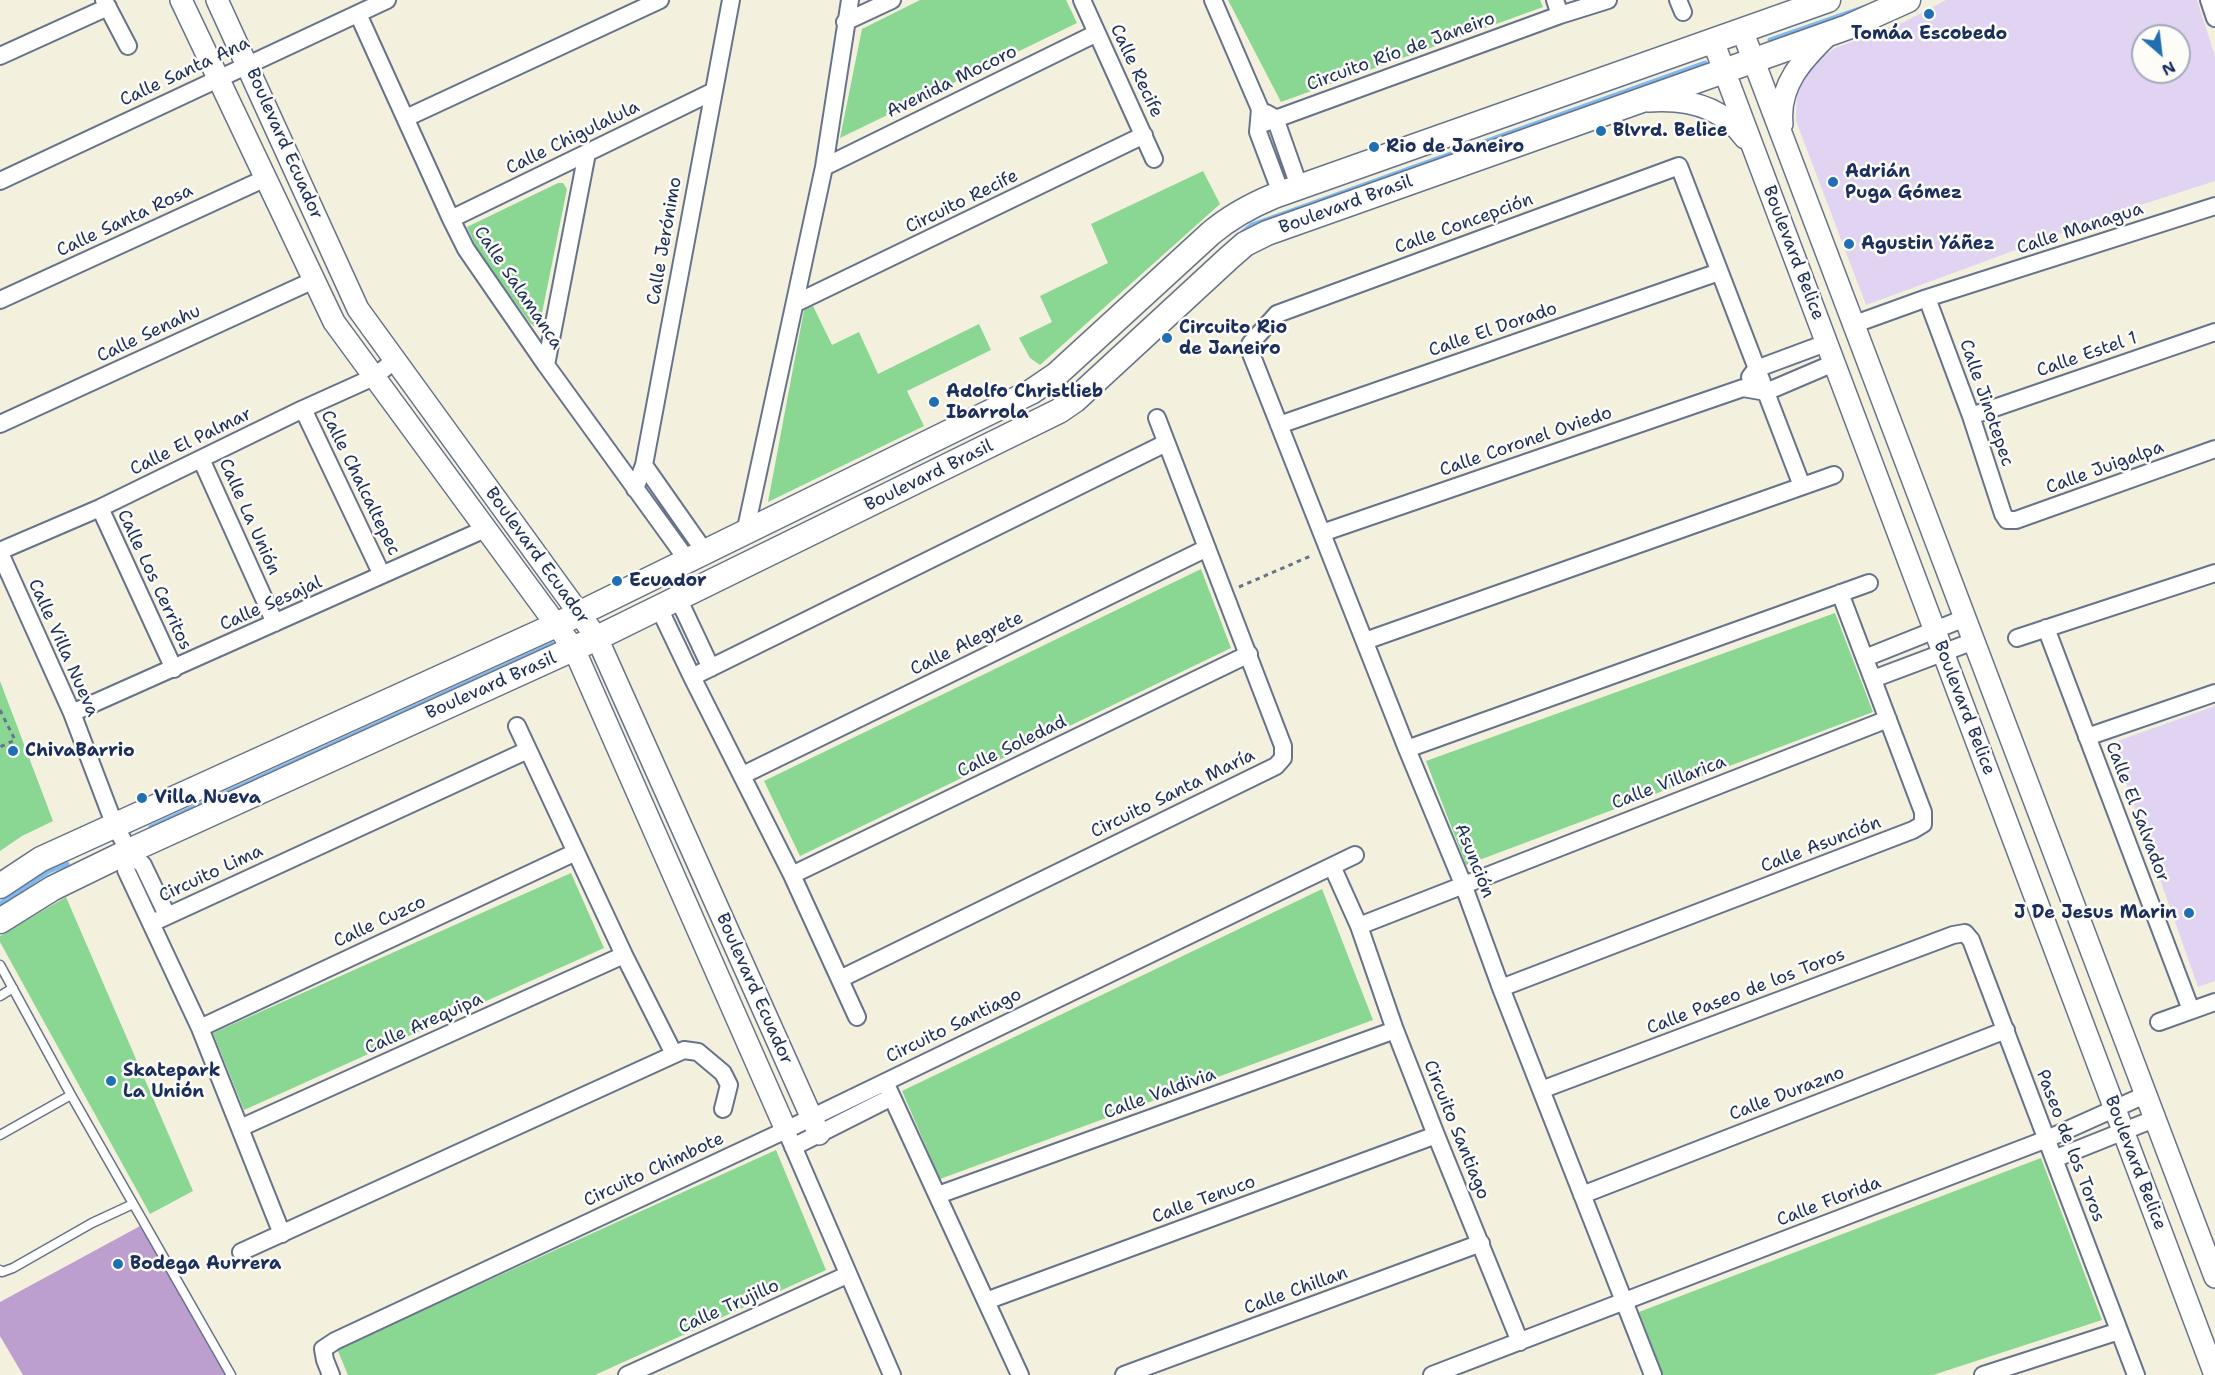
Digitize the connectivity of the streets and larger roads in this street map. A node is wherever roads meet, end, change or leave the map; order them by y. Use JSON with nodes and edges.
{"nodes":[{"id":1,"x":181,"y":0,"type":"edge"},
{"id":2,"x":217,"y":0,"type":"edge"},
{"id":3,"x":387,"y":0,"type":"edge"},
{"id":4,"x":660,"y":0,"type":"edge"},
{"id":5,"x":731,"y":0,"type":"edge"},
{"id":6,"x":850,"y":0,"type":"edge"},
{"id":7,"x":892,"y":0,"type":"edge"},
{"id":8,"x":1082,"y":0,"type":"edge"},
{"id":9,"x":1213,"y":0,"type":"edge"},
{"id":10,"x":1608,"y":0,"type":"edge"},
{"id":11,"x":1828,"y":0,"type":"edge"},
{"id":12,"x":1908,"y":0,"type":"edge"},
{"id":13,"x":2209,"y":0,"type":"edge"},
{"id":14,"x":106,"y":4,"type":"edge"},
{"id":15,"x":1558,"y":8,"type":"edge"},
{"id":16,"x":358,"y":14,"type":"junction"},
{"id":17,"x":2215,"y":18,"type":"edge"},
{"id":18,"x":845,"y":22,"type":"junction"},
{"id":19,"x":1742,"y":30,"type":"junction"},
{"id":20,"x":1097,"y":33,"type":"junction"},
{"id":21,"x":1830,"y":33,"type":"junction"},
{"id":22,"x":1713,"y":41,"type":"junction"},
{"id":23,"x":128,"y":46,"type":"dead end"},
{"id":24,"x":0,"y":56,"type":"edge"},
{"id":25,"x":1754,"y":60,"type":"junction"},
{"id":26,"x":247,"y":64,"type":"junction"},
{"id":27,"x":1724,"y":71,"type":"junction"},
{"id":28,"x":218,"y":78,"type":"junction"},
{"id":29,"x":712,"y":92,"type":"junction"},
{"id":30,"x":1636,"y":102,"type":"junction"},
{"id":31,"x":1259,"y":117,"type":"junction"},
{"id":32,"x":406,"y":118,"type":"junction"},
{"id":33,"x":1275,"y":118,"type":"junction"},
{"id":34,"x":1144,"y":135,"type":"junction"},
{"id":35,"x":1783,"y":137,"type":"junction"},
{"id":36,"x":1755,"y":152,"type":"junction"},
{"id":37,"x":587,"y":153,"type":"junction"},
{"id":38,"x":1154,"y":159,"type":"dead end"},
{"id":39,"x":824,"y":167,"type":"junction"},
{"id":40,"x":266,"y":178,"type":"junction"},
{"id":41,"x":0,"y":181,"type":"edge"},
{"id":42,"x":1290,"y":190,"type":"junction"},
{"id":43,"x":2215,"y":206,"type":"edge"},
{"id":44,"x":450,"y":219,"type":"junction"},
{"id":45,"x":1719,"y":272,"type":"junction"},
{"id":46,"x":314,"y":280,"type":"junction"},
{"id":47,"x":1927,"y":298,"type":"junction"},
{"id":48,"x":0,"y":300,"type":"edge"},
{"id":49,"x":796,"y":303,"type":"junction"},
{"id":50,"x":1855,"y":324,"type":"junction"},
{"id":51,"x":2215,"y":332,"type":"edge"},
{"id":52,"x":1826,"y":343,"type":"junction"},
{"id":53,"x":395,"y":360,"type":"junction"},
{"id":54,"x":1834,"y":363,"type":"junction"},
{"id":55,"x":546,"y":365,"type":"junction"},
{"id":56,"x":1756,"y":369,"type":"junction"},
{"id":57,"x":374,"y":376,"type":"junction"},
{"id":58,"x":1743,"y":388,"type":"junction"},
{"id":59,"x":1766,"y":392,"type":"junction"},
{"id":60,"x":303,"y":409,"type":"junction"},
{"id":61,"x":1971,"y":416,"type":"junction"},
{"id":62,"x":1157,"y":418,"type":"dead end"},
{"id":63,"x":0,"y":424,"type":"edge"},
{"id":64,"x":1280,"y":425,"type":"junction"},
{"id":65,"x":1166,"y":443,"type":"junction"},
{"id":66,"x":2215,"y":449,"type":"edge"},
{"id":67,"x":201,"y":459,"type":"junction"},
{"id":68,"x":644,"y":465,"type":"junction"},
{"id":69,"x":1834,"y":475,"type":"dead end"},
{"id":70,"x":1802,"y":486,"type":"junction"},
{"id":71,"x":635,"y":489,"type":"junction"},
{"id":72,"x":100,"y":508,"type":"junction"},
{"id":73,"x":2007,"y":520,"type":"joint"},
{"id":74,"x":485,"y":530,"type":"junction"},
{"id":75,"x":745,"y":533,"type":"junction"},
{"id":76,"x":1325,"y":540,"type":"junction"},
{"id":77,"x":1207,"y":548,"type":"junction"},
{"id":78,"x":0,"y":552,"type":"edge"},
{"id":79,"x":696,"y":556,"type":"junction"},
{"id":80,"x":2215,"y":573,"type":"edge"},
{"id":81,"x":382,"y":575,"type":"junction"},
{"id":82,"x":1869,"y":583,"type":"dead end"},
{"id":83,"x":1840,"y":593,"type":"junction"},
{"id":84,"x":669,"y":603,"type":"junction"},
{"id":85,"x":579,"y":614,"type":"junction"},
{"id":86,"x":1965,"y":618,"type":"junction"},
{"id":87,"x":275,"y":623,"type":"junction"},
{"id":88,"x":556,"y":625,"type":"junction"},
{"id":89,"x":2046,"y":628,"type":"junction"},
{"id":90,"x":1935,"y":631,"type":"junction"},
{"id":91,"x":597,"y":638,"type":"junction"},
{"id":92,"x":2017,"y":638,"type":"dead end"},
{"id":93,"x":1365,"y":641,"type":"junction"},
{"id":94,"x":1974,"y":641,"type":"junction"},
{"id":95,"x":574,"y":649,"type":"junction"},
{"id":96,"x":1943,"y":653,"type":"junction"},
{"id":97,"x":1248,"y":654,"type":"junction"},
{"id":98,"x":1865,"y":658,"type":"junction"},
{"id":99,"x":711,"y":668,"type":"junction"},
{"id":100,"x":174,"y":669,"type":"junction"},
{"id":101,"x":692,"y":678,"type":"junction"},
{"id":102,"x":1873,"y":680,"type":"junction"},
{"id":103,"x":2215,"y":693,"type":"edge"},
{"id":104,"x":72,"y":713,"type":"junction"},
{"id":105,"x":1888,"y":719,"type":"junction"},
{"id":106,"x":517,"y":726,"type":"dead end"},
{"id":107,"x":2087,"y":737,"type":"junction"},
{"id":108,"x":1407,"y":749,"type":"junction"},
{"id":109,"x":528,"y":750,"type":"junction"},
{"id":110,"x":743,"y":776,"type":"junction"},
{"id":111,"x":115,"y":826,"type":"junction"},
{"id":112,"x":129,"y":851,"type":"junction"},
{"id":113,"x":576,"y":852,"type":"junction"},
{"id":114,"x":1354,"y":855,"type":"dead end"},
{"id":115,"x":1332,"y":866,"type":"junction"},
{"id":116,"x":792,"y":875,"type":"junction"},
{"id":117,"x":1463,"y":884,"type":"junction"},
{"id":118,"x":0,"y":886,"type":"edge"},
{"id":119,"x":160,"y":919,"type":"junction"},
{"id":120,"x":0,"y":921,"type":"edge"},
{"id":121,"x":1359,"y":926,"type":"junction"},
{"id":122,"x":1965,"y":933,"type":"joint"},
{"id":123,"x":624,"y":955,"type":"junction"},
{"id":124,"x":840,"y":979,"type":"junction"},
{"id":125,"x":1501,"y":988,"type":"junction"},
{"id":126,"x":2215,"y":1002,"type":"edge"},
{"id":127,"x":2191,"y":1010,"type":"junction"},
{"id":128,"x":857,"y":1017,"type":"dead end"},
{"id":129,"x":2159,"y":1022,"type":"dead end"},
{"id":130,"x":200,"y":1028,"type":"junction"},
{"id":131,"x":1395,"y":1030,"type":"junction"},
{"id":132,"x":2006,"y":1030,"type":"junction"},
{"id":133,"x":674,"y":1054,"type":"junction"},
{"id":134,"x":885,"y":1082,"type":"junction"},
{"id":135,"x":1541,"y":1090,"type":"junction"},
{"id":136,"x":2145,"y":1095,"type":"junction"},
{"id":137,"x":892,"y":1097,"type":"junction"},
{"id":138,"x":2114,"y":1108,"type":"junction"},
{"id":139,"x":723,"y":1109,"type":"dead end"},
{"id":140,"x":2154,"y":1119,"type":"junction"},
{"id":141,"x":815,"y":1126,"type":"junction"},
{"id":142,"x":240,"y":1128,"type":"junction"},
{"id":143,"x":2123,"y":1131,"type":"junction"},
{"id":144,"x":1436,"y":1135,"type":"junction"},
{"id":145,"x":789,"y":1138,"type":"junction"},
{"id":146,"x":2047,"y":1139,"type":"junction"},
{"id":147,"x":2055,"y":1159,"type":"junction"},
{"id":148,"x":938,"y":1195,"type":"junction"},
{"id":149,"x":1582,"y":1195,"type":"junction"},
{"id":150,"x":282,"y":1234,"type":"junction"},
{"id":151,"x":1481,"y":1243,"type":"junction"},
{"id":152,"x":242,"y":1252,"type":"dead end"},
{"id":153,"x":848,"y":1275,"type":"junction"},
{"id":154,"x":2215,"y":1277,"type":"edge"},
{"id":155,"x":1624,"y":1301,"type":"junction"},
{"id":156,"x":986,"y":1302,"type":"junction"},
{"id":157,"x":2119,"y":1330,"type":"junction"},
{"id":158,"x":1520,"y":1342,"type":"junction"},
{"id":159,"x":331,"y":1375,"type":"edge"},
{"id":160,"x":627,"y":1375,"type":"edge"},
{"id":161,"x":892,"y":1375,"type":"edge"},
{"id":162,"x":1020,"y":1375,"type":"edge"},
{"id":163,"x":1124,"y":1375,"type":"edge"},
{"id":164,"x":1432,"y":1375,"type":"edge"},
{"id":165,"x":1653,"y":1375,"type":"edge"},
{"id":166,"x":1983,"y":1375,"type":"edge"},
{"id":167,"x":2136,"y":1375,"type":"edge"},
{"id":168,"x":2215,"y":1375,"type":"edge"}],
"edges":[{"from":1,"to":28,"type":"street","name":"Boulevard Ecuador"},
{"from":2,"to":26,"type":"street","name":"Boulevard Ecuador"},
{"from":3,"to":16,"type":"street","name":"Calle Santa Ana"},
{"from":4,"to":32,"type":"street"},
{"from":5,"to":29,"type":"street","name":"Calle Jerónimo"},
{"from":6,"to":18,"type":"street"},
{"from":7,"to":18,"type":"street"},
{"from":8,"to":20,"type":"street","name":"Calle Recife"},
{"from":9,"to":31,"type":"street"},
{"from":10,"to":15,"type":"street","name":"Circuito Río de Janeiro"},
{"from":11,"to":19,"type":"main road","name":"Boulevard Brasil"},
{"from":12,"to":21,"type":"main road","name":"Boulevard Brasil"},
{"from":13,"to":17,"type":"street"},
{"from":14,"to":23,"type":"street"},
{"from":14,"to":24,"type":"street"},
{"from":15,"to":33,"type":"street","name":"Circuito Río de Janeiro"},
{"from":16,"to":26,"type":"street","name":"Calle Santa Ana"},
{"from":16,"to":32,"type":"street","name":"Calle Salamanca"},
{"from":18,"to":39,"type":"street"},
{"from":19,"to":22,"type":"main road","name":"Boulevard Brasil"},
{"from":19,"to":25,"type":"street","name":"Boulevard Belice"},
{"from":20,"to":34,"type":"street","name":"Calle Recife"},
{"from":20,"to":39,"type":"street","name":"Avenida Mocoro"},
{"from":21,"to":25,"type":"main road","name":"Boulevard Brasil"},
{"from":21,"to":35,"type":"street"},
{"from":22,"to":27,"type":"street","name":"Boulevard Belice"},
{"from":22,"to":42,"type":"main road","name":"Boulevard Brasil"},
{"from":25,"to":27,"type":"main road","name":"Boulevard Brasil"},
{"from":25,"to":35,"type":"street","name":"Boulevard Belice"},
{"from":26,"to":28,"type":"street","name":"Calle Santa Ana"},
{"from":26,"to":53,"type":"street","name":"Boulevard Ecuador"},
{"from":27,"to":30,"type":"main road","name":"Boulevard Brasil"},
{"from":27,"to":36,"type":"street","name":"Boulevard Belice"},
{"from":28,"to":40,"type":"street","name":"Boulevard Ecuador"},
{"from":28,"to":41,"type":"street","name":"Calle Santa Ana"},
{"from":29,"to":37,"type":"street","name":"Calle Chigulalula"},
{"from":29,"to":68,"type":"street","name":"Calle Jerónimo"},
{"from":30,"to":36,"type":"street"},
{"from":30,"to":84,"type":"main road","name":"Boulevard Brasil"},
{"from":31,"to":33,"type":"street"},
{"from":31,"to":42,"type":"street"},
{"from":32,"to":44,"type":"street","name":"Calle Salamanca"},
{"from":33,"to":42,"type":"street"},
{"from":34,"to":38,"type":"street","name":"Calle Recife"},
{"from":34,"to":49,"type":"street","name":"Circuito Recife"},
{"from":35,"to":50,"type":"street","name":"Boulevard Belice"},
{"from":36,"to":52,"type":"street","name":"Boulevard Belice"},
{"from":37,"to":44,"type":"street","name":"Calle Chigulalula"},
{"from":37,"to":55,"type":"street"},
{"from":39,"to":49,"type":"street"},
{"from":40,"to":46,"type":"street","name":"Boulevard Ecuador"},
{"from":40,"to":48,"type":"street","name":"Calle Santa Rosa"},
{"from":42,"to":75,"type":"main road","name":"Boulevard Brasil"},
{"from":43,"to":47,"type":"street","name":"Calle Managua"},
{"from":44,"to":55,"type":"street","name":"Calle Salamanca"},
{"from":45,"to":56,"type":"street","name":"Calle Concepción"},
{"from":45,"to":64,"type":"street","name":"Calle El Dorado"},
{"from":45,"to":64,"type":"street","name":"Calle Concepción"},
{"from":46,"to":57,"type":"street","name":"Boulevard Ecuador"},
{"from":46,"to":63,"type":"street","name":"Calle Senahu"},
{"from":47,"to":50,"type":"street","name":"Calle Managua"},
{"from":47,"to":61,"type":"street","name":"Calle Jinotepec"},
{"from":49,"to":75,"type":"street"},
{"from":50,"to":86,"type":"street","name":"Boulevard Belice"},
{"from":51,"to":61,"type":"street","name":"Calle Estel 1"},
{"from":52,"to":54,"type":"street","name":"Boulevard Belice"},
{"from":52,"to":56,"type":"street"},
{"from":53,"to":57,"type":"street","name":"Calle El Palmar"},
{"from":53,"to":85,"type":"street","name":"Boulevard Ecuador"},
{"from":54,"to":59,"type":"street"},
{"from":54,"to":90,"type":"street","name":"Boulevard Belice"},
{"from":55,"to":71,"type":"street","name":"Calle Salamanca"},
{"from":56,"to":58,"type":"street"},
{"from":56,"to":59,"type":"street","name":"Calle Concepción"},
{"from":57,"to":60,"type":"street","name":"Calle El Palmar"},
{"from":57,"to":74,"type":"street","name":"Boulevard Ecuador"},
{"from":58,"to":59,"type":"street","name":"Calle Coronel Oviedo"},
{"from":58,"to":76,"type":"street","name":"Calle Coronel Oviedo"},
{"from":59,"to":70,"type":"street","name":"Calle Concepción"},
{"from":60,"to":67,"type":"street","name":"Calle El Palmar"},
{"from":60,"to":81,"type":"street","name":"Calle Chalcaltepec"},
{"from":61,"to":73,"type":"street","name":"Calle Jinotepec"},
{"from":62,"to":65,"type":"street","name":"Circuito Santa María"},
{"from":64,"to":76,"type":"street","name":"Calle Concepción"},
{"from":65,"to":77,"type":"street","name":"Circuito Santa María"},
{"from":65,"to":99,"type":"street"},
{"from":66,"to":73,"type":"street","name":"Calle Juigalpa"},
{"from":67,"to":72,"type":"street","name":"Calle El Palmar"},
{"from":67,"to":87,"type":"street","name":"Calle La Unión"},
{"from":68,"to":71,"type":"street","name":"Calle Jerónimo"},
{"from":68,"to":79,"type":"street"},
{"from":69,"to":70,"type":"street"},
{"from":70,"to":93,"type":"street"},
{"from":71,"to":79,"type":"street","name":"Calle Salamanca"},
{"from":72,"to":78,"type":"street","name":"Calle El Palmar"},
{"from":72,"to":100,"type":"street","name":"Calle Los Cerritos"},
{"from":74,"to":81,"type":"street","name":"Calle Sesajal"},
{"from":74,"to":88,"type":"street","name":"Boulevard Ecuador"},
{"from":75,"to":79,"type":"main road","name":"Boulevard Brasil"},
{"from":76,"to":93,"type":"street","name":"Calle Concepción"},
{"from":77,"to":97,"type":"street","name":"Circuito Santa María"},
{"from":77,"to":110,"type":"street","name":"Calle Alegrete"},
{"from":78,"to":104,"type":"street","name":"Calle Villa Nueva"},
{"from":79,"to":85,"type":"main road","name":"Boulevard Brasil"},
{"from":80,"to":89,"type":"street"},
{"from":81,"to":87,"type":"street","name":"Calle Sesajal"},
{"from":82,"to":83,"type":"street"},
{"from":83,"to":98,"type":"street","name":"Calle Asunción"},
{"from":83,"to":108,"type":"street"},
{"from":84,"to":91,"type":"main road","name":"Boulevard Brasil"},
{"from":84,"to":99,"type":"street"},
{"from":84,"to":101,"type":"street"},
{"from":85,"to":88,"type":"main road","name":"Boulevard Brasil"},
{"from":85,"to":91,"type":"street","name":"Boulevard Ecuador"},
{"from":86,"to":90,"type":"street"},
{"from":86,"to":94,"type":"street","name":"Boulevard Belice"},
{"from":87,"to":100,"type":"street","name":"Calle Sesajal"},
{"from":88,"to":95,"type":"street","name":"Boulevard Ecuador"},
{"from":88,"to":111,"type":"main road","name":"Boulevard Brasil"},
{"from":89,"to":92,"type":"street"},
{"from":89,"to":107,"type":"street","name":"Calle El Salvador"},
{"from":90,"to":96,"type":"street","name":"Boulevard Belice"},
{"from":90,"to":98,"type":"street"},
{"from":91,"to":95,"type":"main road","name":"Boulevard Brasil"},
{"from":91,"to":141,"type":"street","name":"Boulevard Ecuador"},
{"from":93,"to":108,"type":"street","name":"Calle Concepción"},
{"from":94,"to":96,"type":"street"},
{"from":94,"to":136,"type":"street","name":"Boulevard Belice"},
{"from":95,"to":112,"type":"main road","name":"Boulevard Brasil"},
{"from":95,"to":145,"type":"street","name":"Boulevard Ecuador"},
{"from":96,"to":102,"type":"street"},
{"from":96,"to":138,"type":"street","name":"Boulevard Belice"},
{"from":97,"to":116,"type":"street","name":"Calle Soledad"},
{"from":97,"to":124,"type":"street","name":"Circuito Santa María"},
{"from":98,"to":102,"type":"street","name":"Calle Asunción"},
{"from":99,"to":101,"type":"street"},
{"from":100,"to":104,"type":"street","name":"Calle Sesajal"},
{"from":101,"to":110,"type":"street"},
{"from":102,"to":105,"type":"street","name":"Calle Asunción"},
{"from":103,"to":107,"type":"street"},
{"from":104,"to":111,"type":"street","name":"Calle Villa Nueva"},
{"from":105,"to":117,"type":"street","name":"Calle Villarica"},
{"from":105,"to":125,"type":"street","name":"Calle Asunción"},
{"from":106,"to":109,"type":"street"},
{"from":107,"to":127,"type":"street","name":"Calle El Salvador"},
{"from":108,"to":117,"type":"street","name":"Asunción"},
{"from":109,"to":113,"type":"street"},
{"from":109,"to":119,"type":"street","name":"Circuito Lima"},
{"from":110,"to":116,"type":"street"},
{"from":111,"to":112,"type":"street","name":"Calle Villa Nueva"},
{"from":111,"to":118,"type":"main road","name":"Boulevard Brasil"},
{"from":112,"to":119,"type":"street","name":"Calle Villa Nueva"},
{"from":112,"to":120,"type":"main road","name":"Boulevard Brasil"},
{"from":113,"to":123,"type":"street"},
{"from":113,"to":130,"type":"street","name":"Calle Cuzco"},
{"from":114,"to":115,"type":"street","name":"Circuito Santiago"},
{"from":115,"to":121,"type":"street","name":"Circuito Santiago"},
{"from":115,"to":134,"type":"street","name":"Circuito Santiago"},
{"from":116,"to":124,"type":"street"},
{"from":117,"to":121,"type":"street","name":"Calle Villarica"},
{"from":117,"to":125,"type":"street","name":"Asunción"},
{"from":119,"to":130,"type":"street","name":"Circuito Lima"},
{"from":121,"to":131,"type":"street","name":"Circuito Santiago"},
{"from":122,"to":132,"type":"street","name":"Paseo de los Toros"},
{"from":122,"to":135,"type":"street","name":"Calle Paseo de los Toros"},
{"from":123,"to":133,"type":"street"},
{"from":123,"to":142,"type":"street","name":"Calle Arequipa"},
{"from":124,"to":128,"type":"street"},
{"from":125,"to":135,"type":"street"},
{"from":126,"to":127,"type":"street"},
{"from":127,"to":129,"type":"street"},
{"from":130,"to":142,"type":"street","name":"Circuito Lima"},
{"from":131,"to":144,"type":"street","name":"Circuito Santiago"},
{"from":131,"to":148,"type":"street","name":"Calle Valdivia"},
{"from":132,"to":146,"type":"street","name":"Paseo de los Toros"},
{"from":132,"to":149,"type":"street","name":"Calle Durazno"},
{"from":133,"to":139,"type":"street"},
{"from":133,"to":150,"type":"street"},
{"from":134,"to":137,"type":"street","name":"Circuito Santiago"},
{"from":134,"to":141,"type":"street"},
{"from":135,"to":149,"type":"street"},
{"from":136,"to":138,"type":"street","name":"Calle Florida"},
{"from":136,"to":140,"type":"street","name":"Boulevard Belice"},
{"from":137,"to":141,"type":"street"},
{"from":137,"to":148,"type":"street","name":"Circuito Santiago"},
{"from":138,"to":143,"type":"street","name":"Boulevard Belice"},
{"from":138,"to":146,"type":"street","name":"Calle Florida"},
{"from":140,"to":143,"type":"street"},
{"from":140,"to":154,"type":"street","name":"Boulevard Belice"},
{"from":141,"to":145,"type":"street"},
{"from":142,"to":150,"type":"street","name":"Circuito Lima"},
{"from":143,"to":147,"type":"street"},
{"from":143,"to":168,"type":"street","name":"Boulevard Belice"},
{"from":144,"to":151,"type":"street","name":"Circuito Santiago"},
{"from":144,"to":156,"type":"street","name":"Calle Tenuco"},
{"from":145,"to":153,"type":"street"},
{"from":145,"to":159,"type":"street","name":"Circuito Chimbote"},
{"from":146,"to":147,"type":"street","name":"Paseo de los Toros"},
{"from":146,"to":155,"type":"street","name":"Calle Florida"},
{"from":147,"to":157,"type":"street","name":"Paseo de los Toros"},
{"from":148,"to":156,"type":"street","name":"Circuito Santiago"},
{"from":149,"to":155,"type":"street"},
{"from":150,"to":152,"type":"street"},
{"from":151,"to":158,"type":"street","name":"Circuito Santiago"},
{"from":151,"to":163,"type":"street","name":"Calle Chillan"},
{"from":153,"to":160,"type":"street","name":"Calle Trujillo"},
{"from":153,"to":161,"type":"street"},
{"from":155,"to":158,"type":"street"},
{"from":155,"to":165,"type":"street"},
{"from":156,"to":162,"type":"street","name":"Circuito Santiago"},
{"from":157,"to":166,"type":"street"},
{"from":157,"to":167,"type":"street","name":"Paseo de los Toros"},
{"from":158,"to":164,"type":"street"}]}
